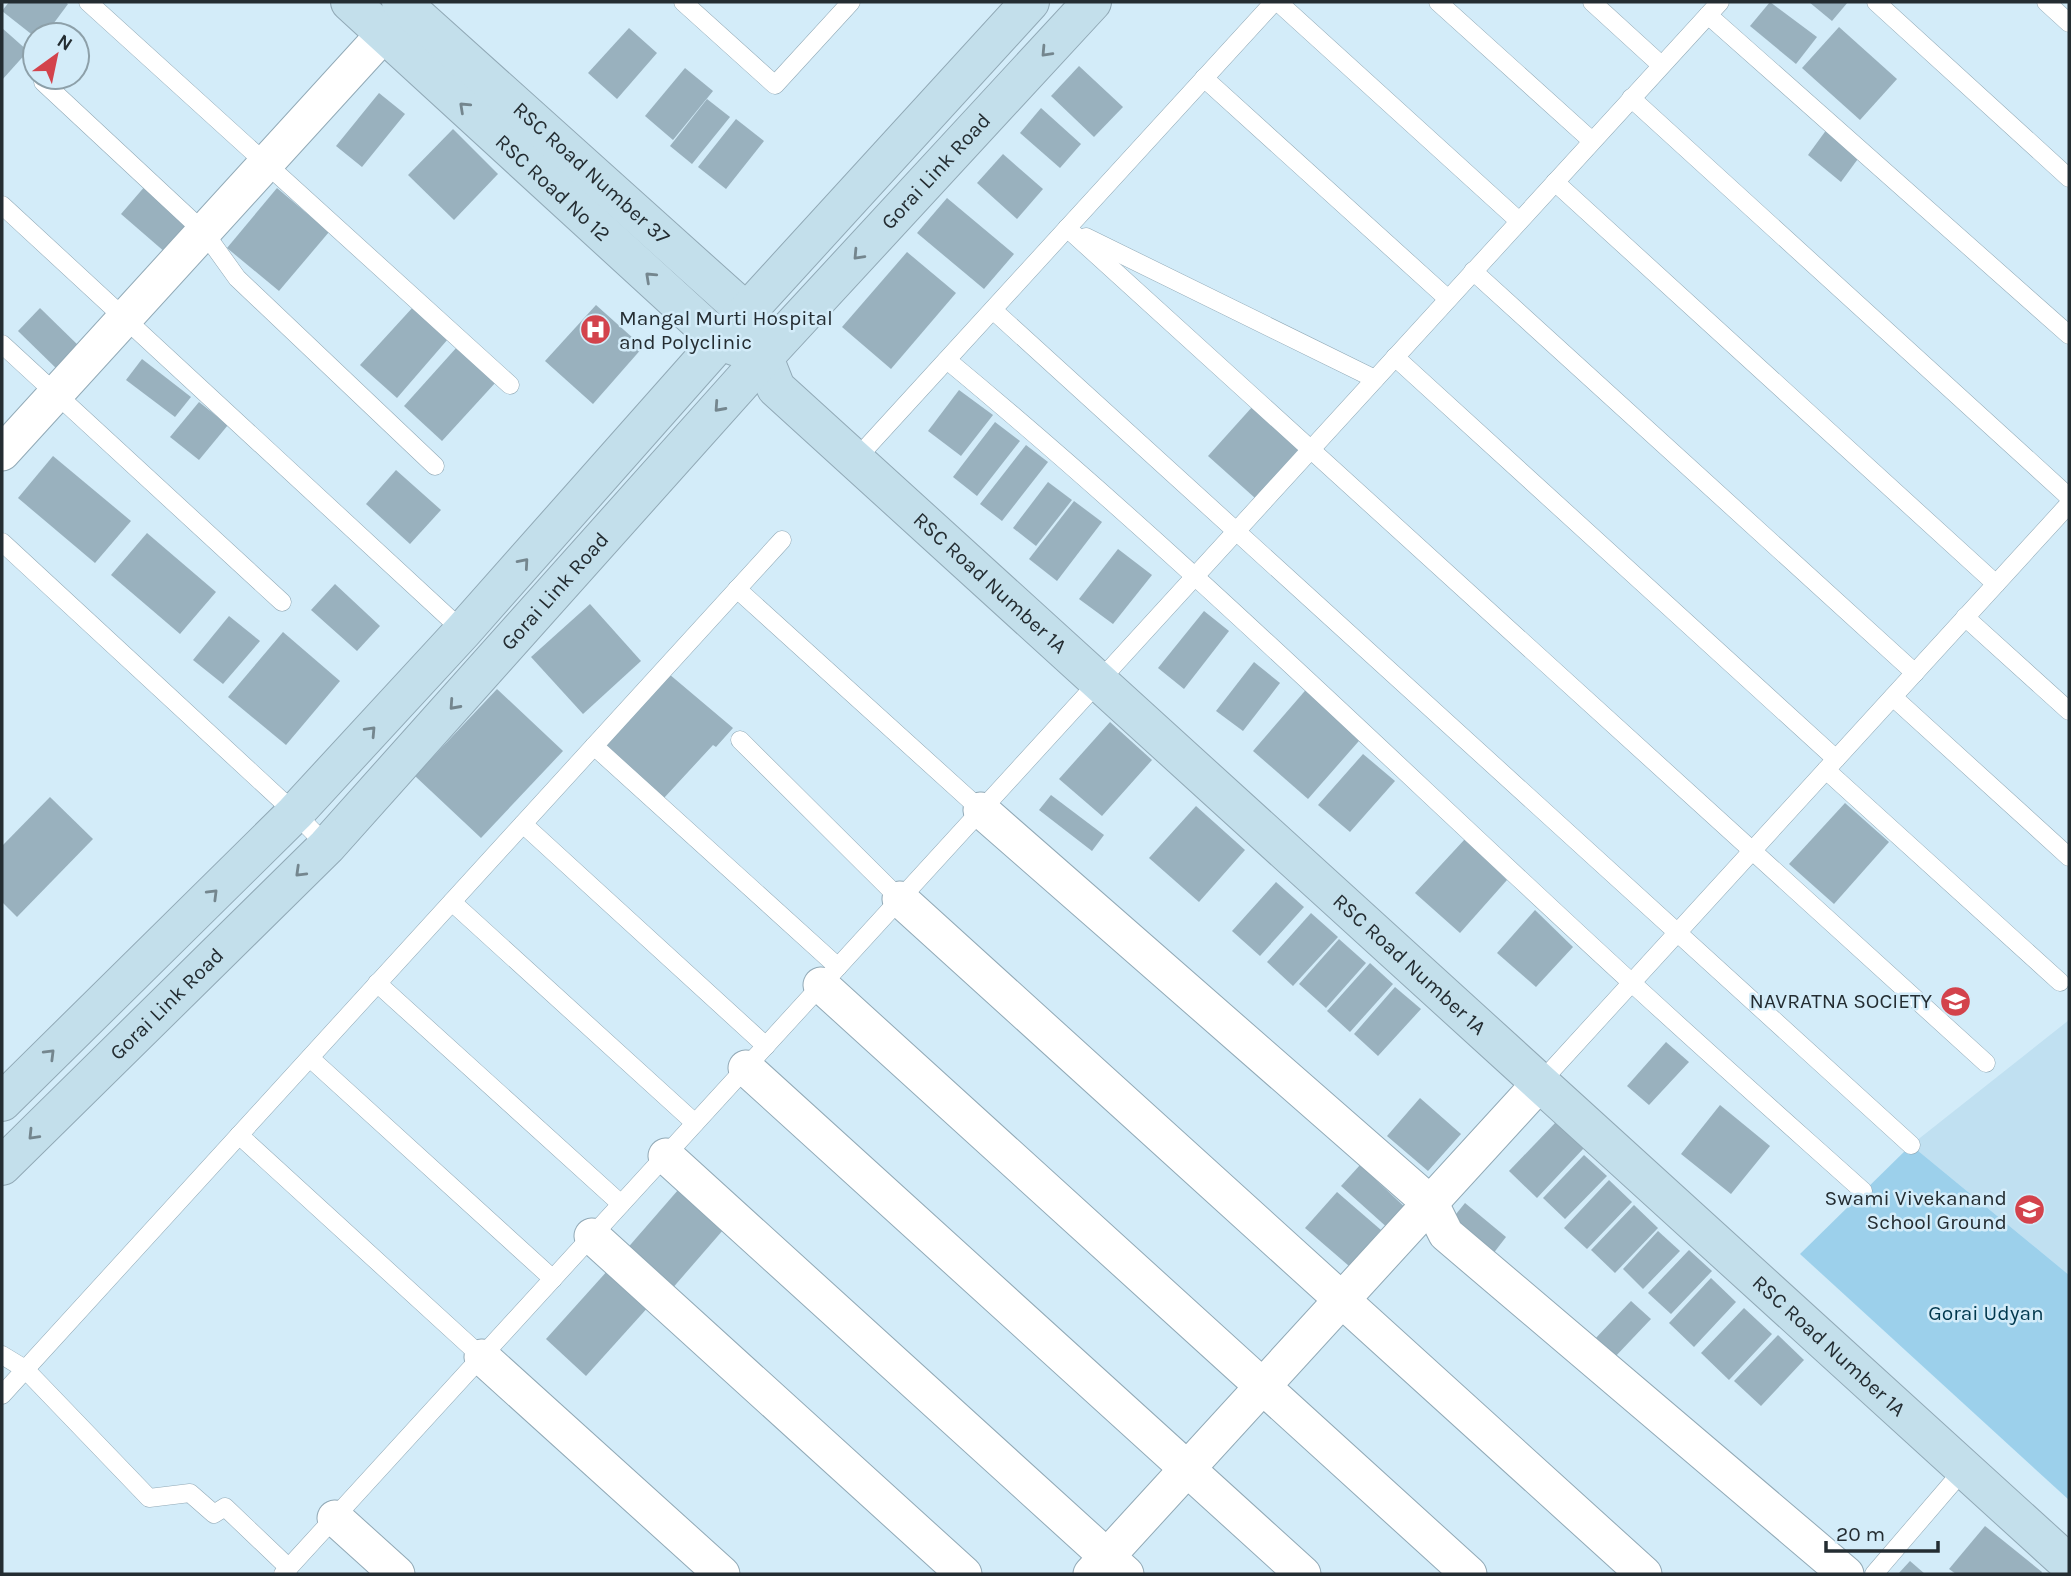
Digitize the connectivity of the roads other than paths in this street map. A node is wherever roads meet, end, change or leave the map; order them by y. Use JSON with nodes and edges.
{"nodes":[{"id":1,"x":88,"y":2,"type":"edge"},
{"id":2,"x":350,"y":2,"type":"edge"},
{"id":3,"x":683,"y":2,"type":"edge"},
{"id":4,"x":1030,"y":2,"type":"edge"},
{"id":5,"x":1092,"y":2,"type":"edge"},
{"id":6,"x":1276,"y":2,"type":"edge"},
{"id":7,"x":1438,"y":2,"type":"edge"},
{"id":8,"x":1592,"y":2,"type":"edge"},
{"id":9,"x":1876,"y":2,"type":"edge"},
{"id":10,"x":2046,"y":2,"type":"edge"},
{"id":11,"x":848,"y":3,"type":"edge"},
{"id":12,"x":1714,"y":8,"type":"edge"},
{"id":13,"x":402,"y":11,"type":"edge"},
{"id":14,"x":2069,"y":23,"type":"edge"},
{"id":15,"x":1661,"y":65,"type":"junction"},
{"id":16,"x":1204,"y":78,"type":"junction"},
{"id":17,"x":53,"y":91,"type":"edge"},
{"id":18,"x":1631,"y":98,"type":"junction"},
{"id":19,"x":1591,"y":141,"type":"junction"},
{"id":20,"x":265,"y":164,"type":"junction"},
{"id":21,"x":2069,"y":178,"type":"edge"},
{"id":22,"x":1555,"y":182,"type":"junction"},
{"id":23,"x":2,"y":205,"type":"edge"},
{"id":24,"x":1519,"y":221,"type":"junction"},
{"id":25,"x":1067,"y":228,"type":"junction"},
{"id":26,"x":204,"y":232,"type":"junction"},
{"id":27,"x":1473,"y":271,"type":"junction"},
{"id":28,"x":1448,"y":299,"type":"junction"},
{"id":29,"x":993,"y":310,"type":"junction"},
{"id":30,"x":747,"y":312,"type":"junction"},
{"id":31,"x":125,"y":318,"type":"junction"},
{"id":32,"x":2069,"y":335,"type":"edge"},
{"id":33,"x":720,"y":341,"type":"junction"},
{"id":34,"x":2,"y":344,"type":"edge"},
{"id":35,"x":765,"y":356,"type":"junction"},
{"id":36,"x":1395,"y":357,"type":"junction"},
{"id":37,"x":947,"y":360,"type":"junction"},
{"id":38,"x":1375,"y":379,"type":"junction"},
{"id":39,"x":510,"y":385,"type":"dead end"},
{"id":40,"x":56,"y":394,"type":"junction"},
{"id":41,"x":1311,"y":449,"type":"junction"},
{"id":42,"x":2,"y":453,"type":"edge"},
{"id":43,"x":856,"y":459,"type":"junction"},
{"id":44,"x":435,"y":466,"type":"dead end"},
{"id":45,"x":2069,"y":497,"type":"edge"},
{"id":46,"x":2069,"y":504,"type":"edge"},
{"id":47,"x":1236,"y":531,"type":"junction"},
{"id":48,"x":782,"y":540,"type":"dead end"},
{"id":49,"x":2,"y":542,"type":"edge"},
{"id":50,"x":1197,"y":575,"type":"junction"},
{"id":51,"x":1996,"y":584,"type":"junction"},
{"id":52,"x":737,"y":589,"type":"junction"},
{"id":53,"x":282,"y":602,"type":"dead end"},
{"id":54,"x":1965,"y":617,"type":"junction"},
{"id":55,"x":463,"y":631,"type":"junction"},
{"id":56,"x":494,"y":661,"type":"junction"},
{"id":57,"x":1915,"y":673,"type":"junction"},
{"id":58,"x":1099,"y":681,"type":"junction"},
{"id":59,"x":1893,"y":697,"type":"junction"},
{"id":60,"x":2069,"y":711,"type":"edge"},
{"id":61,"x":740,"y":740,"type":"dead end"},
{"id":62,"x":594,"y":746,"type":"junction"},
{"id":63,"x":1831,"y":764,"type":"junction"},
{"id":64,"x":981,"y":810,"type":"junction"},
{"id":65,"x":295,"y":813,"type":"junction"},
{"id":66,"x":523,"y":824,"type":"junction"},
{"id":67,"x":327,"y":846,"type":"junction"},
{"id":68,"x":1752,"y":851,"type":"junction"},
{"id":69,"x":2069,"y":857,"type":"edge"},
{"id":70,"x":900,"y":899,"type":"junction"},
{"id":71,"x":452,"y":902,"type":"junction"},
{"id":72,"x":1678,"y":932,"type":"junction"},
{"id":73,"x":829,"y":976,"type":"junction"},
{"id":74,"x":2060,"y":982,"type":"dead end"},
{"id":75,"x":377,"y":983,"type":"junction"},
{"id":76,"x":1632,"y":983,"type":"junction"},
{"id":77,"x":756,"y":1057,"type":"junction"},
{"id":78,"x":310,"y":1058,"type":"junction"},
{"id":79,"x":1986,"y":1063,"type":"dead end"},
{"id":80,"x":1540,"y":1083,"type":"junction"},
{"id":81,"x":2,"y":1102,"type":"edge"},
{"id":82,"x":695,"y":1124,"type":"junction"},
{"id":83,"x":239,"y":1135,"type":"junction"},
{"id":84,"x":1911,"y":1145,"type":"dead end"},
{"id":85,"x":666,"y":1156,"type":"junction"},
{"id":86,"x":2,"y":1167,"type":"edge"},
{"id":87,"x":1863,"y":1191,"type":"dead end"},
{"id":88,"x":1432,"y":1204,"type":"junction"},
{"id":89,"x":621,"y":1205,"type":"junction"},
{"id":90,"x":592,"y":1236,"type":"junction"},
{"id":91,"x":553,"y":1279,"type":"junction"},
{"id":92,"x":1342,"y":1300,"type":"junction"},
{"id":93,"x":2,"y":1355,"type":"edge"},
{"id":94,"x":482,"y":1357,"type":"junction"},
{"id":95,"x":25,"y":1370,"type":"junction"},
{"id":96,"x":1263,"y":1386,"type":"junction"},
{"id":97,"x":2,"y":1395,"type":"edge"},
{"id":98,"x":1965,"y":1468,"type":"junction"},
{"id":99,"x":1187,"y":1469,"type":"junction"},
{"id":100,"x":335,"y":1518,"type":"junction"},
{"id":101,"x":2069,"y":1564,"type":"edge"},
{"id":102,"x":1108,"y":1569,"type":"edge"},
{"id":103,"x":286,"y":1571,"type":"edge"},
{"id":104,"x":397,"y":1574,"type":"edge"},
{"id":105,"x":722,"y":1574,"type":"edge"},
{"id":106,"x":964,"y":1574,"type":"edge"},
{"id":107,"x":1303,"y":1574,"type":"edge"},
{"id":108,"x":1469,"y":1574,"type":"edge"},
{"id":109,"x":1644,"y":1574,"type":"edge"},
{"id":110,"x":1846,"y":1574,"type":"edge"},
{"id":111,"x":1874,"y":1574,"type":"edge"}],
"edges":[{"from":1,"to":20,"type":"lane"},
{"from":2,"to":13,"type":"main road","name":"RSC Road No 12"},
{"from":3,"to":11,"type":"lane"},
{"from":4,"to":30,"type":"main road","name":"Gorai Link Road"},
{"from":5,"to":35,"type":"main road","name":"Gorai Link Road","one_way":true},
{"from":6,"to":16,"type":"lane"},
{"from":6,"to":24,"type":"lane"},
{"from":7,"to":19,"type":"lane"},
{"from":8,"to":15,"type":"lane"},
{"from":9,"to":21,"type":"lane"},
{"from":10,"to":14,"type":"lane"},
{"from":12,"to":15,"type":"lane"},
{"from":12,"to":32,"type":"lane"},
{"from":13,"to":20,"type":"street"},
{"from":13,"to":30,"type":"main road","name":"RSC Road Number 37"},
{"from":33,"to":13,"type":"main road","name":"RSC Road No 12","one_way":true},
{"from":15,"to":18,"type":"lane"},
{"from":16,"to":25,"type":"lane"},
{"from":16,"to":28,"type":"lane"},
{"from":17,"to":26,"type":"lane"},
{"from":18,"to":19,"type":"lane"},
{"from":18,"to":45,"type":"lane"},
{"from":19,"to":22,"type":"lane"},
{"from":20,"to":26,"type":"street"},
{"from":20,"to":39,"type":"lane"},
{"from":22,"to":24,"type":"lane"},
{"from":22,"to":51,"type":"lane"},
{"from":23,"to":31,"type":"lane"},
{"from":24,"to":27,"type":"lane"},
{"from":25,"to":29,"type":"lane"},
{"from":25,"to":38,"type":"lane"},
{"from":25,"to":41,"type":"lane"},
{"from":26,"to":31,"type":"street"},
{"from":26,"to":44,"type":"lane"},
{"from":27,"to":28,"type":"lane"},
{"from":27,"to":57,"type":"lane"},
{"from":28,"to":36,"type":"lane"},
{"from":29,"to":37,"type":"lane"},
{"from":29,"to":47,"type":"lane"},
{"from":30,"to":33,"type":"main road","name":"Gorai Link Road"},
{"from":30,"to":35,"type":"main road","name":"RSC Road Number 37"},
{"from":31,"to":40,"type":"street"},
{"from":31,"to":55,"type":"lane"},
{"from":33,"to":35,"type":"main road","name":"RSC Road No 12"},
{"from":55,"to":33,"type":"main road","name":"Gorai Link Road","one_way":true},
{"from":34,"to":40,"type":"lane"},
{"from":35,"to":43,"type":"main road","name":"RSC Road Number 1A"},
{"from":35,"to":56,"type":"main road","name":"Gorai Link Road","one_way":true},
{"from":36,"to":38,"type":"lane"},
{"from":36,"to":63,"type":"lane"},
{"from":37,"to":43,"type":"lane"},
{"from":37,"to":50,"type":"lane"},
{"from":38,"to":41,"type":"lane"},
{"from":40,"to":42,"type":"street"},
{"from":40,"to":53,"type":"lane"},
{"from":41,"to":47,"type":"lane"},
{"from":41,"to":68,"type":"lane"},
{"from":43,"to":58,"type":"main road","name":"RSC Road Number 1A"},
{"from":46,"to":51,"type":"lane"},
{"from":47,"to":50,"type":"lane"},
{"from":47,"to":72,"type":"lane"},
{"from":48,"to":52,"type":"lane"},
{"from":49,"to":65,"type":"lane"},
{"from":50,"to":58,"type":"lane"},
{"from":50,"to":76,"type":"lane"},
{"from":51,"to":54,"type":"lane"},
{"from":52,"to":62,"type":"lane"},
{"from":52,"to":64,"type":"lane"},
{"from":54,"to":57,"type":"lane"},
{"from":54,"to":60,"type":"lane"},
{"from":55,"to":56,"type":"street"},
{"from":65,"to":55,"type":"main road","name":"Gorai Link Road","one_way":true},
{"from":56,"to":67,"type":"main road","name":"Gorai Link Road","one_way":true},
{"from":57,"to":59,"type":"lane"},
{"from":58,"to":64,"type":"lane"},
{"from":58,"to":80,"type":"main road","name":"RSC Road Number 1A"},
{"from":59,"to":63,"type":"lane"},
{"from":59,"to":69,"type":"lane"},
{"from":61,"to":70,"type":"lane"},
{"from":62,"to":66,"type":"lane"},
{"from":62,"to":73,"type":"lane"},
{"from":63,"to":68,"type":"lane"},
{"from":63,"to":74,"type":"lane"},
{"from":64,"to":70,"type":"lane"},
{"from":64,"to":88,"type":"street"},
{"from":65,"to":67,"type":"lane"},
{"from":81,"to":65,"type":"main road","name":"Gorai Link Road","one_way":true},
{"from":66,"to":71,"type":"lane"},
{"from":66,"to":77,"type":"lane"},
{"from":67,"to":86,"type":"main road","name":"Gorai Link Road","one_way":true},
{"from":68,"to":72,"type":"lane"},
{"from":68,"to":79,"type":"lane"},
{"from":70,"to":73,"type":"lane"},
{"from":70,"to":92,"type":"street"},
{"from":71,"to":75,"type":"lane"},
{"from":71,"to":82,"type":"lane"},
{"from":72,"to":76,"type":"lane"},
{"from":72,"to":84,"type":"lane"},
{"from":73,"to":77,"type":"lane"},
{"from":73,"to":96,"type":"street"},
{"from":75,"to":78,"type":"lane"},
{"from":75,"to":89,"type":"lane"},
{"from":76,"to":80,"type":"lane"},
{"from":76,"to":87,"type":"lane"},
{"from":77,"to":82,"type":"lane"},
{"from":77,"to":99,"type":"street"},
{"from":78,"to":83,"type":"lane"},
{"from":78,"to":91,"type":"lane"},
{"from":80,"to":88,"type":"street"},
{"from":80,"to":98,"type":"main road","name":"RSC Road Number 1A"},
{"from":82,"to":85,"type":"lane"},
{"from":83,"to":94,"type":"lane"},
{"from":83,"to":95,"type":"lane"},
{"from":85,"to":89,"type":"lane"},
{"from":85,"to":102,"type":"street"},
{"from":88,"to":92,"type":"street"},
{"from":88,"to":110,"type":"street"},
{"from":89,"to":90,"type":"lane"},
{"from":90,"to":91,"type":"lane"},
{"from":90,"to":106,"type":"street"},
{"from":91,"to":94,"type":"lane"},
{"from":92,"to":96,"type":"street"},
{"from":92,"to":109,"type":"street"},
{"from":93,"to":95,"type":"lane"},
{"from":94,"to":100,"type":"lane"},
{"from":94,"to":105,"type":"street"},
{"from":95,"to":97,"type":"lane"},
{"from":95,"to":103,"type":"lane"},
{"from":96,"to":99,"type":"street"},
{"from":96,"to":108,"type":"street"},
{"from":98,"to":101,"type":"main road","name":"RSC Road Number 1A"},
{"from":98,"to":111,"type":"lane"},
{"from":99,"to":102,"type":"street"},
{"from":99,"to":107,"type":"street"},
{"from":100,"to":103,"type":"lane"},
{"from":100,"to":104,"type":"street"}]}
